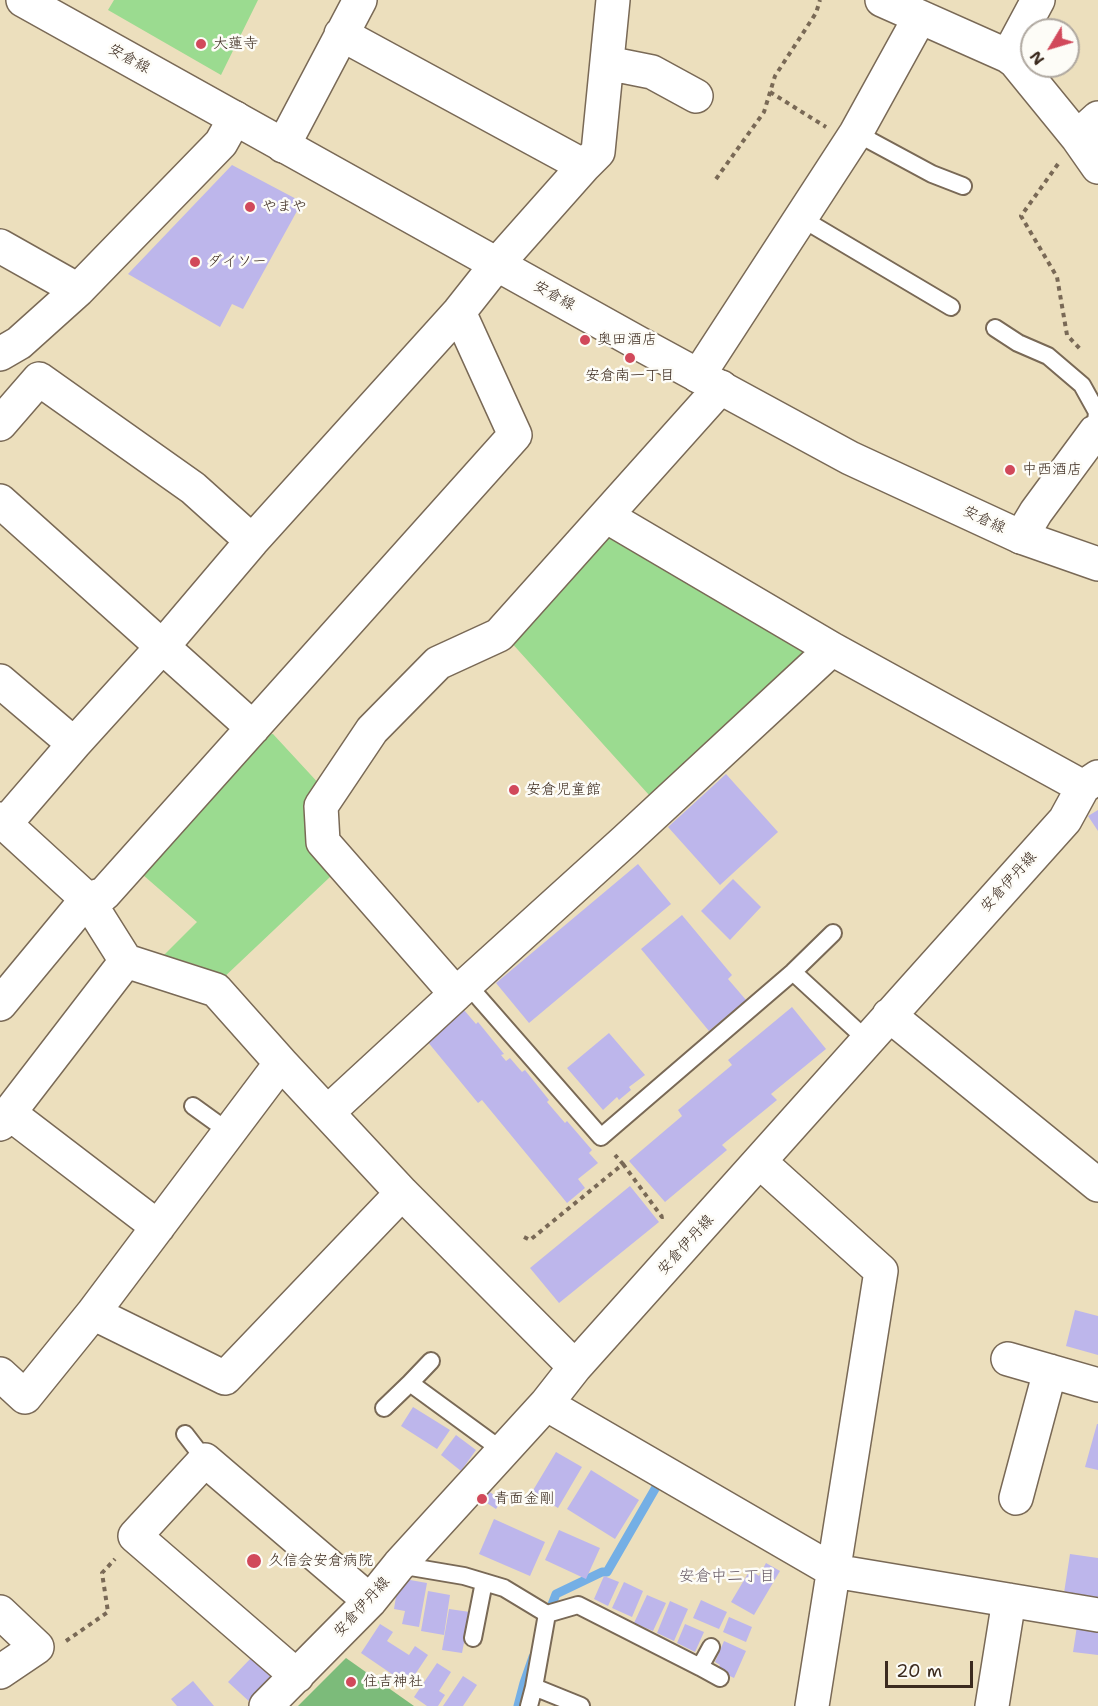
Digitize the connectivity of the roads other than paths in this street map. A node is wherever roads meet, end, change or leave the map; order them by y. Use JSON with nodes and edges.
{"nodes":[{"id":1,"x":22,"y":0,"type":"edge"},
{"id":2,"x":360,"y":0,"type":"edge"},
{"id":3,"x":613,"y":0,"type":"edge"},
{"id":4,"x":882,"y":0,"type":"edge"},
{"id":5,"x":1038,"y":0,"type":"edge"},
{"id":6,"x":922,"y":9,"type":"edge"},
{"id":7,"x":340,"y":34,"type":"junction"},
{"id":8,"x":1008,"y":56,"type":"junction"},
{"id":9,"x":607,"y":63,"type":"junction"},
{"id":10,"x":696,"y":96,"type":"dead end"},
{"id":11,"x":235,"y":118,"type":"junction"},
{"id":12,"x":1088,"y":128,"type":"edge"},
{"id":13,"x":853,"y":137,"type":"junction"},
{"id":14,"x":283,"y":146,"type":"junction"},
{"id":15,"x":584,"y":166,"type":"junction"},
{"id":16,"x":1098,"y":167,"type":"edge"},
{"id":17,"x":963,"y":186,"type":"dead end"},
{"id":18,"x":801,"y":218,"type":"junction"},
{"id":19,"x":0,"y":246,"type":"edge"},
{"id":20,"x":497,"y":264,"type":"junction"},
{"id":21,"x":78,"y":290,"type":"junction"},
{"id":22,"x":951,"y":307,"type":"dead end"},
{"id":23,"x":459,"y":312,"type":"junction"},
{"id":24,"x":995,"y":328,"type":"dead end"},
{"id":25,"x":0,"y":354,"type":"edge"},
{"id":26,"x":710,"y":382,"type":"junction"},
{"id":27,"x":0,"y":424,"type":"edge"},
{"id":28,"x":1097,"y":433,"type":"edge"},
{"id":29,"x":0,"y":501,"type":"edge"},
{"id":30,"x":606,"y":516,"type":"junction"},
{"id":31,"x":1022,"y":537,"type":"junction"},
{"id":32,"x":252,"y":541,"type":"junction"},
{"id":33,"x":1098,"y":564,"type":"edge"},
{"id":34,"x":162,"y":646,"type":"junction"},
{"id":35,"x":832,"y":649,"type":"junction"},
{"id":36,"x":0,"y":681,"type":"edge"},
{"id":37,"x":253,"y":728,"type":"junction"},
{"id":38,"x":74,"y":744,"type":"junction"},
{"id":39,"x":1091,"y":782,"type":"edge"},
{"id":40,"x":3,"y":822,"type":"edge"},
{"id":41,"x":87,"y":899,"type":"junction"},
{"id":42,"x":833,"y":933,"type":"dead end"},
{"id":43,"x":126,"y":961,"type":"junction"},
{"id":44,"x":793,"y":972,"type":"junction"},
{"id":45,"x":461,"y":989,"type":"junction"},
{"id":46,"x":0,"y":1004,"type":"edge"},
{"id":47,"x":889,"y":1015,"type":"junction"},
{"id":48,"x":867,"y":1040,"type":"junction"},
{"id":49,"x":281,"y":1063,"type":"junction"},
{"id":50,"x":193,"y":1106,"type":"dead end"},
{"id":51,"x":328,"y":1112,"type":"junction"},
{"id":52,"x":4,"y":1118,"type":"edge"},
{"id":53,"x":229,"y":1132,"type":"junction"},
{"id":54,"x":760,"y":1162,"type":"junction"},
{"id":55,"x":1098,"y":1185,"type":"edge"},
{"id":56,"x":402,"y":1193,"type":"junction"},
{"id":57,"x":158,"y":1227,"type":"junction"},
{"id":58,"x":93,"y":1313,"type":"junction"},
{"id":59,"x":1008,"y":1359,"type":"dead end"},
{"id":60,"x":431,"y":1360,"type":"dead end"},
{"id":61,"x":575,"y":1367,"type":"junction"},
{"id":62,"x":1050,"y":1371,"type":"junction"},
{"id":63,"x":0,"y":1374,"type":"edge"},
{"id":64,"x":410,"y":1383,"type":"junction"},
{"id":65,"x":1098,"y":1385,"type":"edge"},
{"id":66,"x":546,"y":1404,"type":"junction"},
{"id":67,"x":384,"y":1408,"type":"dead end"},
{"id":68,"x":185,"y":1434,"type":"dead end"},
{"id":69,"x":503,"y":1451,"type":"junction"},
{"id":70,"x":205,"y":1460,"type":"junction"},
{"id":71,"x":1016,"y":1498,"type":"dead end"},
{"id":72,"x":399,"y":1565,"type":"junction"},
{"id":73,"x":834,"y":1571,"type":"junction"},
{"id":74,"x":484,"y":1582,"type":"junction"},
{"id":75,"x":1009,"y":1600,"type":"junction"},
{"id":76,"x":370,"y":1601,"type":"junction"},
{"id":77,"x":0,"y":1612,"type":"edge"},
{"id":78,"x":547,"y":1614,"type":"junction"},
{"id":79,"x":1098,"y":1615,"type":"edge"},
{"id":80,"x":473,"y":1638,"type":"dead end"},
{"id":81,"x":711,"y":1647,"type":"dead end"},
{"id":82,"x":700,"y":1667,"type":"junction"},
{"id":83,"x":0,"y":1672,"type":"edge"},
{"id":84,"x":297,"y":1676,"type":"junction"},
{"id":85,"x":720,"y":1678,"type":"dead end"},
{"id":86,"x":534,"y":1687,"type":"junction"},
{"id":87,"x":266,"y":1706,"type":"edge"},
{"id":88,"x":529,"y":1706,"type":"edge"},
{"id":89,"x":581,"y":1706,"type":"edge"},
{"id":90,"x":812,"y":1706,"type":"edge"},
{"id":91,"x":992,"y":1706,"type":"edge"}],
"edges":[{"from":1,"to":11,"type":"street","name":"安倉線"},
{"from":2,"to":7,"type":"street"},
{"from":3,"to":9,"type":"street"},
{"from":4,"to":6,"type":"street"},
{"from":5,"to":8,"type":"street"},
{"from":6,"to":8,"type":"street"},
{"from":6,"to":13,"type":"street"},
{"from":7,"to":14,"type":"street"},
{"from":7,"to":15,"type":"street"},
{"from":8,"to":12,"type":"street"},
{"from":9,"to":10,"type":"street"},
{"from":9,"to":15,"type":"street"},
{"from":11,"to":14,"type":"street","name":"安倉線"},
{"from":11,"to":21,"type":"street"},
{"from":12,"to":16,"type":"street"},
{"from":13,"to":17,"type":"lane"},
{"from":13,"to":18,"type":"street"},
{"from":14,"to":20,"type":"street","name":"安倉線"},
{"from":15,"to":20,"type":"street"},
{"from":18,"to":22,"type":"lane"},
{"from":18,"to":26,"type":"street"},
{"from":19,"to":21,"type":"street"},
{"from":20,"to":23,"type":"street"},
{"from":20,"to":26,"type":"street","name":"安倉線"},
{"from":21,"to":25,"type":"street"},
{"from":23,"to":32,"type":"street"},
{"from":23,"to":37,"type":"street"},
{"from":24,"to":28,"type":"lane"},
{"from":26,"to":30,"type":"street"},
{"from":26,"to":31,"type":"street","name":"安倉線"},
{"from":27,"to":32,"type":"street"},
{"from":28,"to":31,"type":"street"},
{"from":29,"to":34,"type":"street"},
{"from":30,"to":35,"type":"street"},
{"from":30,"to":45,"type":"street"},
{"from":31,"to":33,"type":"street","name":"安倉線"},
{"from":32,"to":34,"type":"street"},
{"from":34,"to":37,"type":"street"},
{"from":34,"to":38,"type":"street"},
{"from":35,"to":39,"type":"street"},
{"from":35,"to":45,"type":"street"},
{"from":36,"to":38,"type":"street"},
{"from":37,"to":41,"type":"street"},
{"from":38,"to":40,"type":"street"},
{"from":39,"to":47,"type":"street","name":"安倉伊丹線"},
{"from":40,"to":41,"type":"street"},
{"from":41,"to":43,"type":"street"},
{"from":41,"to":46,"type":"street"},
{"from":42,"to":44,"type":"lane"},
{"from":43,"to":49,"type":"street"},
{"from":43,"to":52,"type":"street"},
{"from":44,"to":45,"type":"lane"},
{"from":44,"to":48,"type":"lane"},
{"from":45,"to":51,"type":"street"},
{"from":47,"to":48,"type":"street","name":"安倉伊丹線"},
{"from":47,"to":55,"type":"street"},
{"from":48,"to":54,"type":"street","name":"安倉伊丹線"},
{"from":49,"to":51,"type":"street"},
{"from":49,"to":53,"type":"street"},
{"from":50,"to":53,"type":"lane"},
{"from":51,"to":56,"type":"street"},
{"from":52,"to":57,"type":"street"},
{"from":53,"to":57,"type":"street"},
{"from":54,"to":61,"type":"street","name":"安倉伊丹線"},
{"from":54,"to":73,"type":"street"},
{"from":56,"to":58,"type":"street"},
{"from":56,"to":61,"type":"street"},
{"from":57,"to":58,"type":"street"},
{"from":58,"to":63,"type":"street"},
{"from":59,"to":62,"type":"street"},
{"from":60,"to":64,"type":"lane"},
{"from":61,"to":66,"type":"street","name":"安倉伊丹線"},
{"from":62,"to":65,"type":"street"},
{"from":62,"to":71,"type":"street"},
{"from":64,"to":67,"type":"lane"},
{"from":64,"to":69,"type":"lane"},
{"from":66,"to":69,"type":"street","name":"安倉伊丹線"},
{"from":66,"to":73,"type":"street"},
{"from":68,"to":70,"type":"lane"},
{"from":69,"to":72,"type":"street","name":"安倉伊丹線"},
{"from":70,"to":76,"type":"street"},
{"from":70,"to":84,"type":"street"},
{"from":72,"to":74,"type":"lane"},
{"from":72,"to":76,"type":"street","name":"安倉伊丹線"},
{"from":73,"to":75,"type":"street"},
{"from":73,"to":90,"type":"street"},
{"from":74,"to":78,"type":"lane"},
{"from":74,"to":80,"type":"lane"},
{"from":75,"to":79,"type":"street"},
{"from":75,"to":91,"type":"street"},
{"from":76,"to":84,"type":"street","name":"安倉伊丹線"},
{"from":77,"to":83,"type":"street"},
{"from":78,"to":82,"type":"lane"},
{"from":78,"to":86,"type":"lane"},
{"from":81,"to":82,"type":"lane"},
{"from":82,"to":85,"type":"lane"},
{"from":84,"to":87,"type":"street","name":"安倉伊丹線"},
{"from":86,"to":88,"type":"lane"},
{"from":86,"to":89,"type":"lane"}]}
